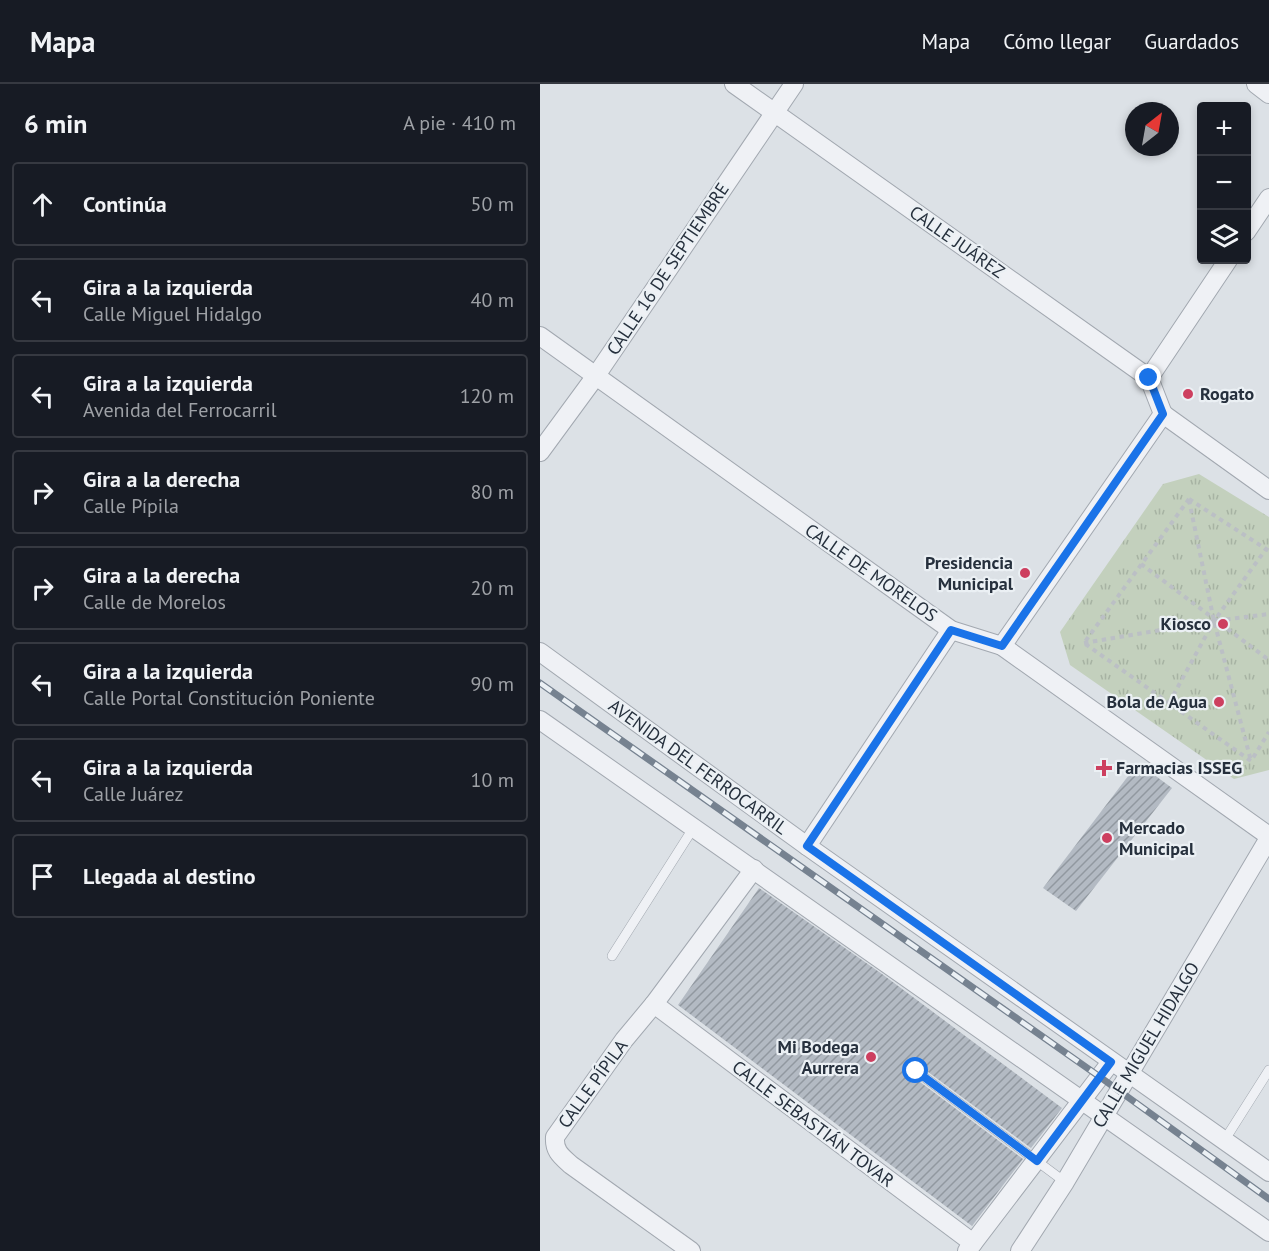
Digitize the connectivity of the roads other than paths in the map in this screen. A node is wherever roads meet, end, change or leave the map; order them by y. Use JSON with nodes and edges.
{"nodes":[{"id":1,"x":734,"y":84,"type":"edge"},
{"id":2,"x":794,"y":84,"type":"edge"},
{"id":3,"x":1256,"y":84,"type":"edge"},
{"id":4,"x":1269,"y":94,"type":"edge"},
{"id":5,"x":775,"y":113,"type":"junction"},
{"id":6,"x":1269,"y":198,"type":"edge"},
{"id":7,"x":1251,"y":225,"type":"edge"},
{"id":8,"x":1225,"y":264,"type":"edge"},
{"id":9,"x":540,"y":336,"type":"edge"},
{"id":10,"x":595,"y":377,"type":"junction"},
{"id":11,"x":1149,"y":378,"type":"junction"},
{"id":12,"x":1163,"y":414,"type":"junction"},
{"id":13,"x":540,"y":452,"type":"edge"},
{"id":14,"x":1269,"y":490,"type":"edge"},
{"id":15,"x":951,"y":630,"type":"junction"},
{"id":16,"x":1002,"y":646,"type":"junction"},
{"id":17,"x":540,"y":652,"type":"edge"},
{"id":18,"x":540,"y":720,"type":"edge"},
{"id":19,"x":694,"y":827,"type":"junction"},
{"id":20,"x":1269,"y":837,"type":"edge"},
{"id":21,"x":807,"y":846,"type":"junction"},
{"id":22,"x":754,"y":869,"type":"junction"},
{"id":23,"x":612,"y":956,"type":"dead end"},
{"id":24,"x":654,"y":1004,"type":"junction"},
{"id":25,"x":1111,"y":1062,"type":"junction"},
{"id":26,"x":1269,"y":1070,"type":"edge"},
{"id":27,"x":916,"y":1071,"type":"dead end"},
{"id":28,"x":1128,"y":1073,"type":"junction"},
{"id":29,"x":1083,"y":1100,"type":"junction"},
{"id":30,"x":1104,"y":1115,"type":"junction"},
{"id":31,"x":1224,"y":1141,"type":"junction"},
{"id":32,"x":1037,"y":1161,"type":"junction"},
{"id":33,"x":1269,"y":1172,"type":"edge"},
{"id":34,"x":1065,"y":1182,"type":"junction"},
{"id":35,"x":1269,"y":1232,"type":"edge"},
{"id":36,"x":970,"y":1247,"type":"edge"},
{"id":37,"x":691,"y":1251,"type":"edge"},
{"id":38,"x":1020,"y":1251,"type":"edge"}],
"edges":[{"from":1,"to":5,"type":"street","name":"CALLE JUÁREZ"},
{"from":2,"to":5,"type":"street","name":"CALLE 16 DE SEPTIEMBRE"},
{"from":3,"to":4,"type":"street"},
{"from":5,"to":10,"type":"street","name":"CALLE 16 DE SEPTIEMBRE"},
{"from":5,"to":11,"type":"street","name":"CALLE JUÁREZ"},
{"from":6,"to":7,"type":"street"},
{"from":8,"to":11,"type":"street"},
{"from":9,"to":10,"type":"street","name":"CALLE DE MORELOS"},
{"from":10,"to":13,"type":"street","name":"CALLE 16 DE SEPTIEMBRE"},
{"from":10,"to":15,"type":"street","name":"CALLE DE MORELOS"},
{"from":11,"to":12,"type":"street"},
{"from":12,"to":14,"type":"street"},
{"from":12,"to":16,"type":"street"},
{"from":15,"to":16,"type":"street","name":"CALLE DE MORELOS"},
{"from":15,"to":21,"type":"street"},
{"from":16,"to":20,"type":"street","name":"CALLE DE MORELOS"},
{"from":17,"to":21,"type":"street","name":"AVENIDA DEL FERROCARRIL"},
{"from":18,"to":19,"type":"street"},
{"from":19,"to":22,"type":"street"},
{"from":19,"to":23,"type":"lane"},
{"from":20,"to":28,"type":"street","name":"CALLE MIGUEL HIDALGO"},
{"from":21,"to":25,"type":"street","name":"AVENIDA DEL FERROCARRIL"},
{"from":22,"to":24,"type":"street"},
{"from":22,"to":29,"type":"street"},
{"from":24,"to":36,"type":"street","name":"CALLE SEBASTIÁN TOVAR"},
{"from":24,"to":37,"type":"street","name":"CALLE PÍPILA"},
{"from":25,"to":28,"type":"street","name":"AVENIDA DEL FERROCARRIL"},
{"from":25,"to":29,"type":"street","name":"CALLE MIGUEL HIDALGO"},
{"from":26,"to":31,"type":"lane"},
{"from":27,"to":32,"type":"lane"},
{"from":28,"to":30,"type":"street","name":"CALLE MIGUEL HIDALGO"},
{"from":28,"to":31,"type":"street","name":"AVENIDA DEL FERROCARRIL"},
{"from":29,"to":30,"type":"street"},
{"from":29,"to":32,"type":"street","name":"CALLE MIGUEL HIDALGO"},
{"from":30,"to":34,"type":"street","name":"CALLE MIGUEL HIDALGO"},
{"from":30,"to":35,"type":"street"},
{"from":31,"to":33,"type":"street","name":"AVENIDA DEL FERROCARRIL"},
{"from":32,"to":34,"type":"lane"},
{"from":32,"to":36,"type":"street","name":"CALLE MIGUEL HIDALGO"},
{"from":34,"to":38,"type":"street","name":"CALLE MIGUEL HIDALGO"}]}
